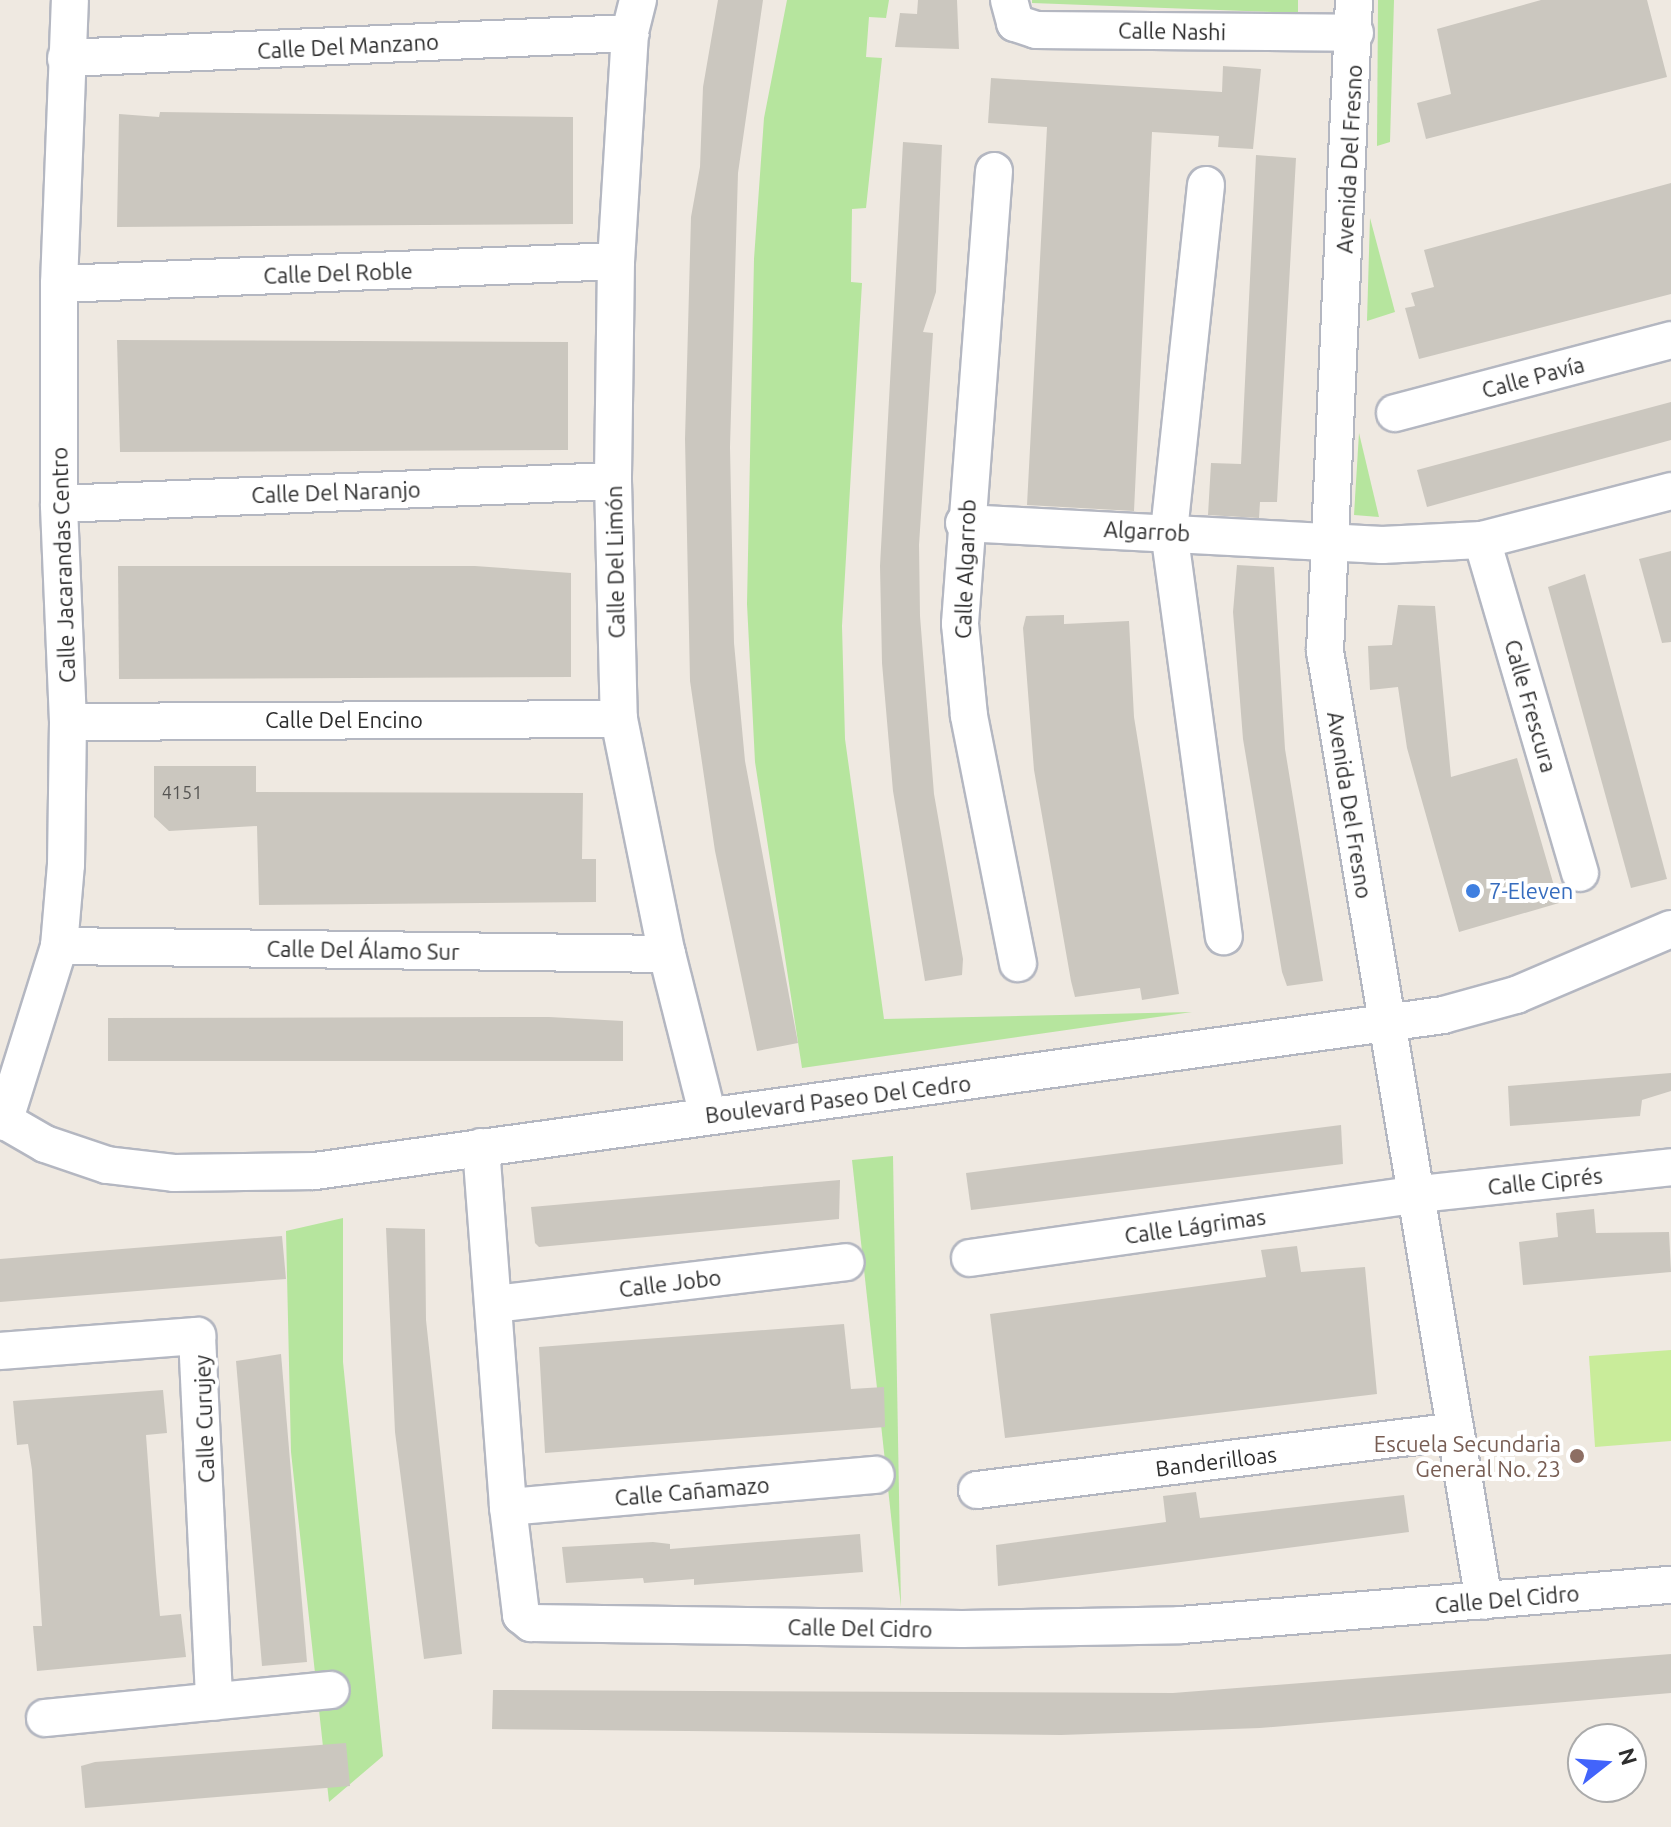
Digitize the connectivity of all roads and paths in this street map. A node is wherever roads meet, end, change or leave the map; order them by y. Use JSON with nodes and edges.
{"nodes":[{"id":1,"x":70,"y":0,"type":"edge"},
{"id":2,"x":1009,"y":0,"type":"edge"},
{"id":3,"x":634,"y":17,"type":"edge"},
{"id":4,"x":1354,"y":17,"type":"edge"},
{"id":5,"x":66,"y":58,"type":"junction"},
{"id":6,"x":994,"y":171,"type":"dead end"},
{"id":7,"x":1206,"y":185,"type":"dead end"},
{"id":8,"x":616,"y":261,"type":"junction"},
{"id":9,"x":59,"y":284,"type":"junction"},
{"id":10,"x":1671,"y":340,"type":"edge"},
{"id":11,"x":1395,"y":413,"type":"dead end"},
{"id":12,"x":613,"y":481,"type":"junction"},
{"id":13,"x":1671,"y":491,"type":"edge"},
{"id":14,"x":59,"y":504,"type":"junction"},
{"id":15,"x":964,"y":523,"type":"junction"},
{"id":16,"x":1169,"y":531,"type":"junction"},
{"id":17,"x":1482,"y":540,"type":"junction"},
{"id":18,"x":1329,"y":542,"type":"junction"},
{"id":19,"x":619,"y":719,"type":"junction"},
{"id":20,"x":68,"y":722,"type":"junction"},
{"id":21,"x":1580,"y":873,"type":"dead end"},
{"id":22,"x":1671,"y":929,"type":"edge"},
{"id":23,"x":1224,"y":936,"type":"dead end"},
{"id":24,"x":59,"y":946,"type":"junction"},
{"id":25,"x":667,"y":954,"type":"junction"},
{"id":26,"x":1018,"y":963,"type":"dead end"},
{"id":27,"x":1387,"y":1024,"type":"junction"},
{"id":28,"x":708,"y":1116,"type":"junction"},
{"id":29,"x":2,"y":1120,"type":"edge"},
{"id":30,"x":481,"y":1147,"type":"junction"},
{"id":31,"x":1671,"y":1167,"type":"edge"},
{"id":32,"x":1420,"y":1194,"type":"junction"},
{"id":33,"x":970,"y":1258,"type":"dead end"},
{"id":34,"x":845,"y":1262,"type":"dead end"},
{"id":35,"x":495,"y":1304,"type":"junction"},
{"id":36,"x":0,"y":1351,"type":"edge"},
{"id":37,"x":1455,"y":1431,"type":"junction"},
{"id":38,"x":876,"y":1475,"type":"dead end"},
{"id":39,"x":977,"y":1490,"type":"dead end"},
{"id":40,"x":508,"y":1507,"type":"junction"},
{"id":41,"x":1671,"y":1585,"type":"edge"},
{"id":42,"x":1484,"y":1601,"type":"junction"},
{"id":43,"x":331,"y":1690,"type":"dead end"},
{"id":44,"x":214,"y":1702,"type":"junction"},
{"id":45,"x":45,"y":1718,"type":"dead end"}],
"edges":[{"from":1,"to":5,"type":"street","name":"Calle Jacarandas Centro"},
{"from":2,"to":4,"type":"street","name":"Calle Nashi"},
{"from":3,"to":5,"type":"street","name":"Calle Del Manzano"},
{"from":3,"to":8,"type":"street","name":"Calle Del Limón"},
{"from":4,"to":18,"type":"street","name":"Avenida Del Fresno"},
{"from":5,"to":9,"type":"street","name":"Calle Jacarandas Centro"},
{"from":6,"to":15,"type":"street","name":"Calle Algarrob"},
{"from":7,"to":16,"type":"street"},
{"from":8,"to":9,"type":"street","name":"Calle Del Roble"},
{"from":8,"to":12,"type":"street","name":"Calle Del Limón"},
{"from":9,"to":14,"type":"street","name":"Calle Jacarandas Centro"},
{"from":10,"to":11,"type":"street","name":"Calle Pavía"},
{"from":12,"to":14,"type":"street","name":"Calle Del Naranjo"},
{"from":12,"to":19,"type":"street","name":"Calle Del Limón"},
{"from":13,"to":17,"type":"street","name":"Algarrob"},
{"from":14,"to":20,"type":"street","name":"Calle Jacarandas Centro"},
{"from":15,"to":16,"type":"street","name":"Algarrob"},
{"from":15,"to":26,"type":"street","name":"Calle Algarrob"},
{"from":16,"to":18,"type":"street","name":"Algarrob"},
{"from":16,"to":23,"type":"street"},
{"from":17,"to":18,"type":"street","name":"Algarrob"},
{"from":17,"to":21,"type":"street","name":"Calle Frescura"},
{"from":18,"to":27,"type":"street","name":"Avenida Del Fresno"},
{"from":19,"to":20,"type":"street","name":"Calle Del Encino"},
{"from":19,"to":25,"type":"street","name":"Calle Del Limón"},
{"from":20,"to":24,"type":"street","name":"Calle Jacarandas Centro"},
{"from":22,"to":27,"type":"street","name":"Boulevard Paseo Del Cedro"},
{"from":24,"to":25,"type":"street","name":"Calle Del Álamo Sur"},
{"from":24,"to":29,"type":"street","name":"Calle Jacarandas Centro"},
{"from":25,"to":28,"type":"street","name":"Calle Del Limón"},
{"from":27,"to":28,"type":"street","name":"Boulevard Paseo Del Cedro"},
{"from":27,"to":32,"type":"street","name":"Avenida Del Fresno"},
{"from":28,"to":30,"type":"street","name":"Boulevard Paseo Del Cedro"},
{"from":29,"to":30,"type":"street","name":"Boulevard Paseo Del Cedro"},
{"from":30,"to":35,"type":"street","name":"Calle Del Cidro"},
{"from":31,"to":32,"type":"street","name":"Calle Ciprés"},
{"from":32,"to":33,"type":"street","name":"Calle Lágrimas"},
{"from":32,"to":37,"type":"street","name":"Avenida Del Fresno"},
{"from":34,"to":35,"type":"street","name":"Calle Jobo"},
{"from":35,"to":40,"type":"street","name":"Calle Del Cidro"},
{"from":36,"to":44,"type":"street","name":"Calle Curujey"},
{"from":37,"to":39,"type":"street","name":"Banderilloas"},
{"from":37,"to":42,"type":"street","name":"Avenida Del Fresno"},
{"from":38,"to":40,"type":"street","name":"Calle Cañamazo"},
{"from":40,"to":42,"type":"street","name":"Calle Del Cidro"},
{"from":41,"to":42,"type":"street","name":"Calle Del Cidro"},
{"from":43,"to":44,"type":"street"},
{"from":44,"to":45,"type":"street"}]}
